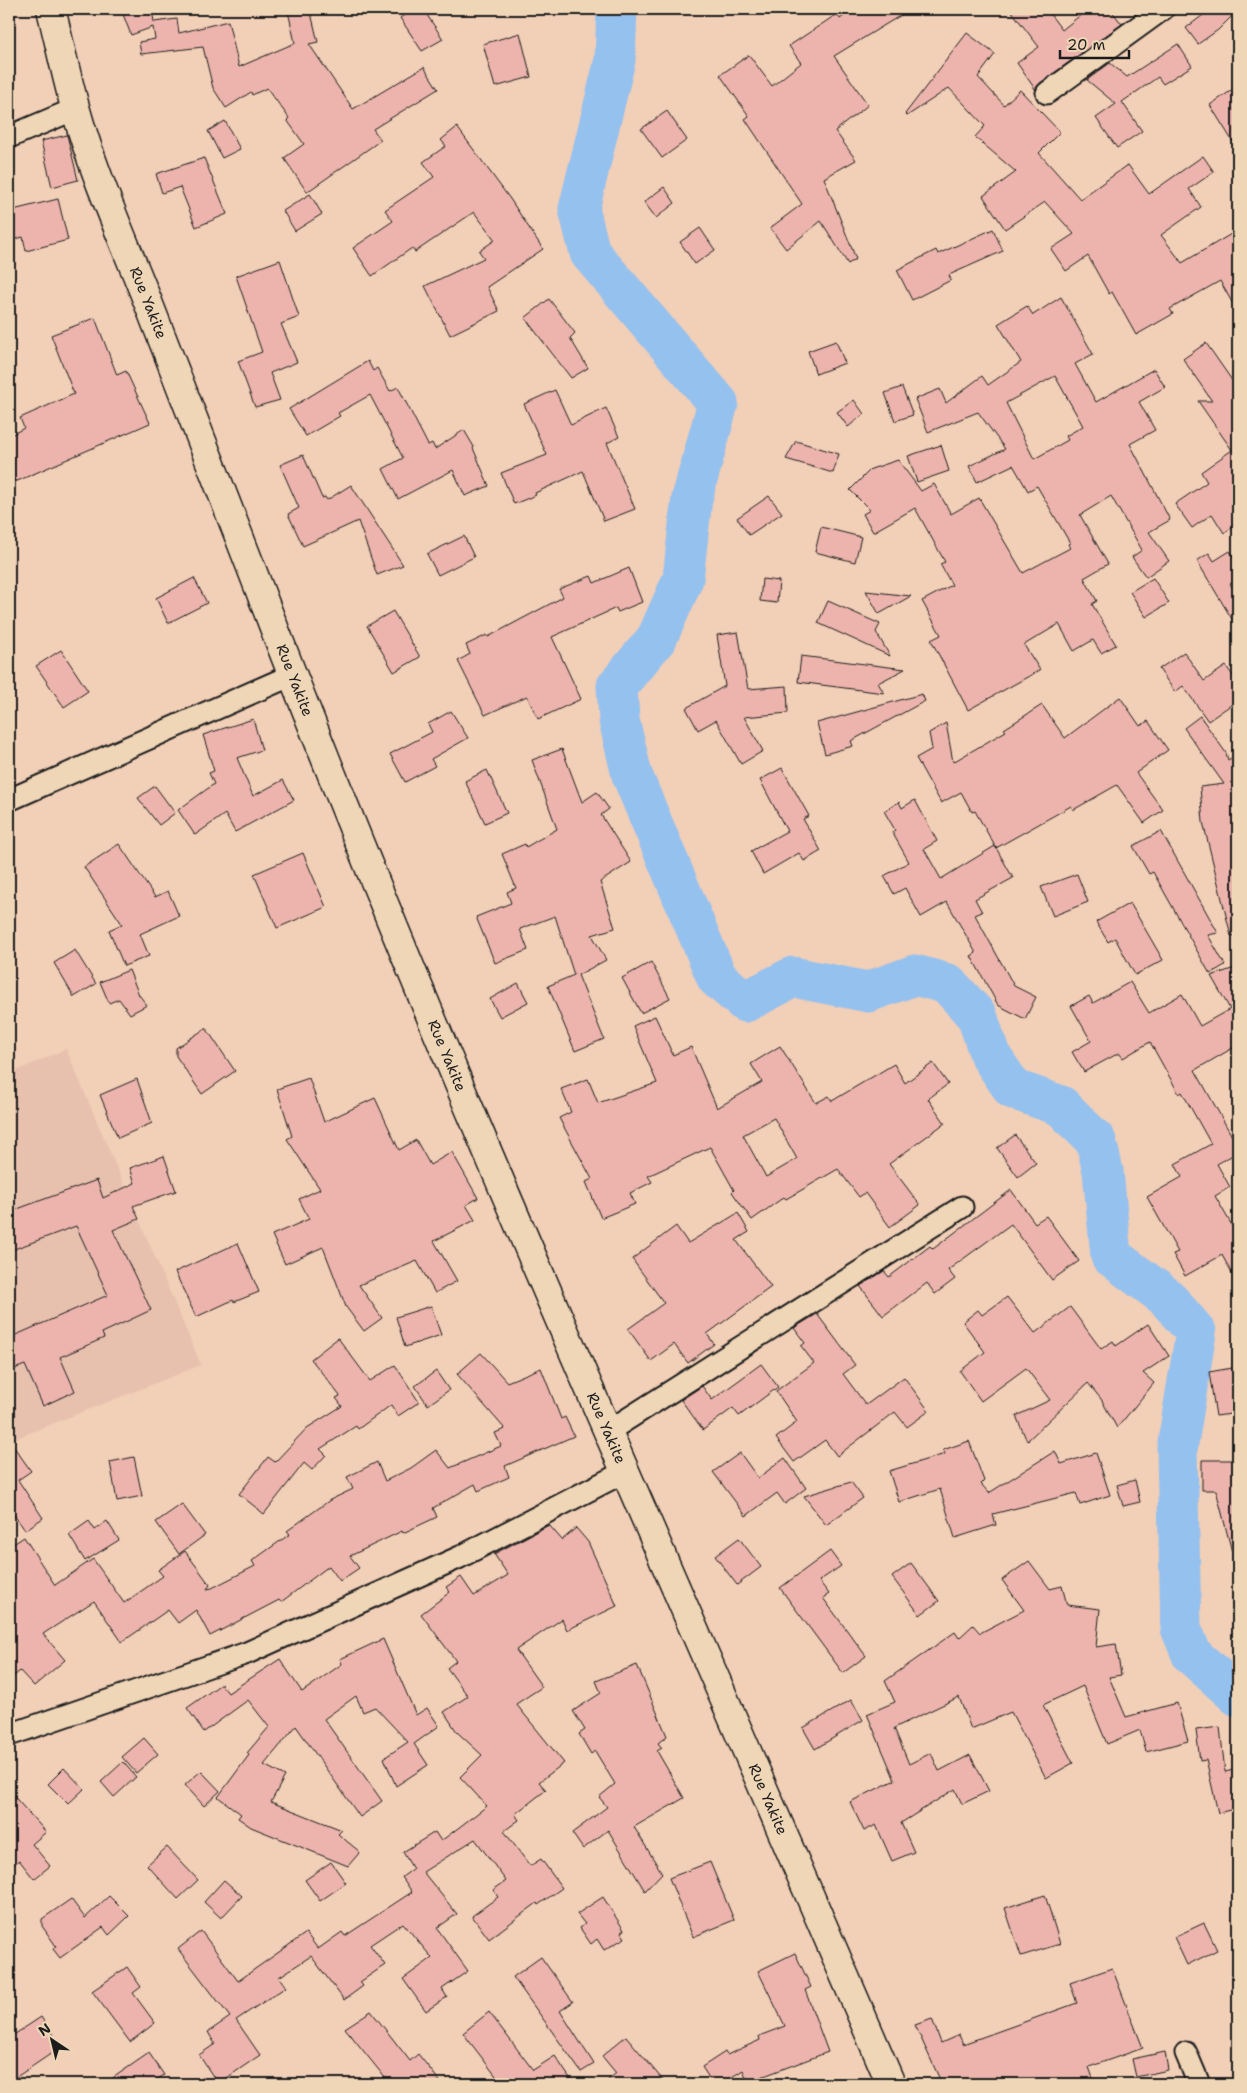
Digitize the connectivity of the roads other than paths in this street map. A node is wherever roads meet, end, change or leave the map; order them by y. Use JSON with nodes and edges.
{"nodes":[{"id":1,"x":50,"y":9,"type":"edge"},
{"id":2,"x":1163,"y":9,"type":"edge"},
{"id":3,"x":1047,"y":93,"type":"dead end"},
{"id":4,"x":75,"y":110,"type":"junction"},
{"id":5,"x":9,"y":138,"type":"edge"},
{"id":6,"x":292,"y":675,"type":"junction"},
{"id":7,"x":9,"y":800,"type":"edge"},
{"id":8,"x":962,"y":1207,"type":"dead end"},
{"id":9,"x":607,"y":1432,"type":"junction"},
{"id":10,"x":624,"y":1472,"type":"junction"},
{"id":11,"x":9,"y":1734,"type":"edge"},
{"id":12,"x":1186,"y":2053,"type":"dead end"},
{"id":13,"x":891,"y":2084,"type":"edge"},
{"id":14,"x":1199,"y":2084,"type":"edge"}],
"edges":[{"from":1,"to":4,"type":"main road","name":"Rue Yakite"},
{"from":2,"to":3,"type":"street"},
{"from":4,"to":5,"type":"street"},
{"from":4,"to":6,"type":"main road","name":"Rue Yakite"},
{"from":6,"to":7,"type":"street"},
{"from":6,"to":9,"type":"main road","name":"Rue Yakite"},
{"from":8,"to":9,"type":"street"},
{"from":9,"to":10,"type":"main road","name":"Rue Yakite"},
{"from":10,"to":11,"type":"street"},
{"from":10,"to":13,"type":"main road","name":"Rue Yakite"},
{"from":12,"to":14,"type":"street"}]}
